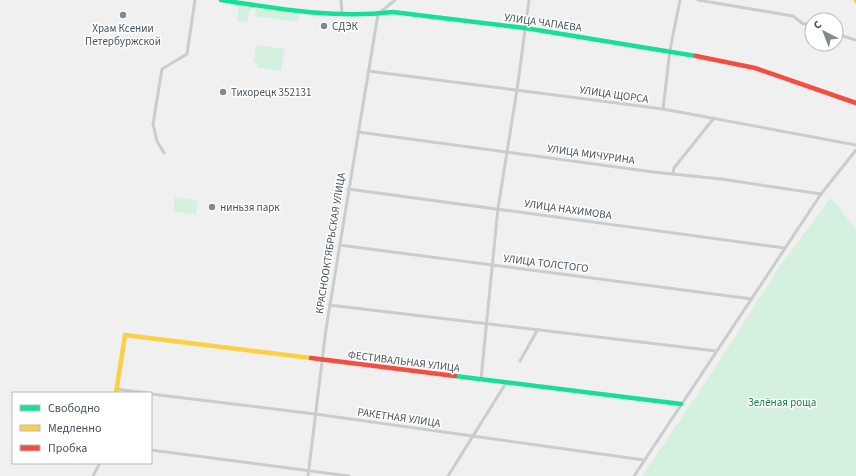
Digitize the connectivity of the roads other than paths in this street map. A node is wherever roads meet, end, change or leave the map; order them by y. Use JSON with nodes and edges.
{"nodes":[{"id":1,"x":195,"y":0,"type":"edge"},
{"id":2,"x":221,"y":0,"type":"edge"},
{"id":3,"x":341,"y":0,"type":"edge"},
{"id":4,"x":395,"y":0,"type":"edge"},
{"id":5,"x":529,"y":0,"type":"edge"},
{"id":6,"x":680,"y":0,"type":"edge"},
{"id":7,"x":698,"y":0,"type":"edge"},
{"id":8,"x":378,"y":14,"type":"junction"},
{"id":9,"x":342,"y":15,"type":"junction"},
{"id":10,"x":804,"y":24,"type":"edge"},
{"id":11,"x":525,"y":28,"type":"junction"},
{"id":12,"x":844,"y":36,"type":"edge"},
{"id":13,"x":856,"y":40,"type":"edge"},
{"id":14,"x":670,"y":50,"type":"junction"},
{"id":15,"x":368,"y":71,"type":"junction"},
{"id":16,"x":517,"y":90,"type":"junction"},
{"id":17,"x":856,"y":103,"type":"edge"},
{"id":18,"x":663,"y":110,"type":"junction"},
{"id":19,"x":714,"y":118,"type":"junction"},
{"id":20,"x":358,"y":132,"type":"junction"},
{"id":21,"x":856,"y":145,"type":"edge"},
{"id":22,"x":856,"y":150,"type":"edge"},
{"id":23,"x":508,"y":151,"type":"junction"},
{"id":24,"x":164,"y":153,"type":"dead end"},
{"id":25,"x":673,"y":174,"type":"junction"},
{"id":26,"x":348,"y":189,"type":"junction"},
{"id":27,"x":821,"y":194,"type":"junction"},
{"id":28,"x":498,"y":208,"type":"junction"},
{"id":29,"x":338,"y":245,"type":"junction"},
{"id":30,"x":785,"y":248,"type":"junction"},
{"id":31,"x":492,"y":266,"type":"junction"},
{"id":32,"x":752,"y":299,"type":"junction"},
{"id":33,"x":329,"y":305,"type":"junction"},
{"id":34,"x":486,"y":323,"type":"junction"},
{"id":35,"x":538,"y":329,"type":"junction"},
{"id":36,"x":716,"y":351,"type":"junction"},
{"id":37,"x":322,"y":359,"type":"junction"},
{"id":38,"x":520,"y":361,"type":"dead end"},
{"id":39,"x":481,"y":380,"type":"junction"},
{"id":40,"x":506,"y":383,"type":"junction"},
{"id":41,"x":116,"y":391,"type":"edge"},
{"id":42,"x":132,"y":392,"type":"edge"},
{"id":43,"x":152,"y":394,"type":"edge"},
{"id":44,"x":681,"y":404,"type":"junction"},
{"id":45,"x":315,"y":414,"type":"junction"},
{"id":46,"x":474,"y":436,"type":"junction"},
{"id":47,"x":152,"y":450,"type":"edge"},
{"id":48,"x":644,"y":460,"type":"junction"},
{"id":49,"x":99,"y":464,"type":"edge"},
{"id":50,"x":309,"y":471,"type":"junction"},
{"id":51,"x":93,"y":476,"type":"edge"},
{"id":52,"x":308,"y":476,"type":"edge"},
{"id":53,"x":349,"y":476,"type":"edge"},
{"id":54,"x":448,"y":476,"type":"edge"},
{"id":55,"x":634,"y":476,"type":"edge"}],
"edges":[{"from":1,"to":24,"type":"street"},
{"from":2,"to":9,"type":"main road","name":"УЛИЦА ЧАПАЕВА"},
{"from":3,"to":9,"type":"street"},
{"from":4,"to":8,"type":"street"},
{"from":5,"to":11,"type":"street"},
{"from":6,"to":14,"type":"street"},
{"from":7,"to":10,"type":"street"},
{"from":8,"to":9,"type":"main road","name":"УЛИЦА ЧАПАЕВА"},
{"from":8,"to":11,"type":"main road","name":"УЛИЦА ЧАПАЕВА"},
{"from":8,"to":15,"type":"street","name":"КРАСНООКТЯБРЬСКАЯ УЛИЦА"},
{"from":11,"to":14,"type":"main road","name":"УЛИЦА ЧАПАЕВА"},
{"from":11,"to":16,"type":"street"},
{"from":12,"to":13,"type":"street"},
{"from":14,"to":17,"type":"main road","name":"УЛИЦА ЧАПАЕВА"},
{"from":14,"to":18,"type":"street"},
{"from":15,"to":16,"type":"street","name":"УЛИЦА ЩОРСА"},
{"from":15,"to":20,"type":"street","name":"КРАСНООКТЯБРЬСКАЯ УЛИЦА"},
{"from":16,"to":18,"type":"street","name":"УЛИЦА ЩОРСА"},
{"from":16,"to":23,"type":"street"},
{"from":18,"to":19,"type":"street","name":"УЛИЦА ЩОРСА"},
{"from":19,"to":21,"type":"street","name":"УЛИЦА ЩОРСА"},
{"from":19,"to":25,"type":"street"},
{"from":20,"to":23,"type":"street","name":"УЛИЦА МИЧУРИНА"},
{"from":20,"to":26,"type":"street","name":"КРАСНООКТЯБРЬСКАЯ УЛИЦА"},
{"from":22,"to":27,"type":"street"},
{"from":23,"to":25,"type":"street","name":"УЛИЦА МИЧУРИНА"},
{"from":23,"to":28,"type":"street"},
{"from":25,"to":27,"type":"street","name":"УЛИЦА МИЧУРИНА"},
{"from":26,"to":28,"type":"street","name":"УЛИЦА НАХИМОВА"},
{"from":26,"to":29,"type":"street","name":"КРАСНООКТЯБРЬСКАЯ УЛИЦА"},
{"from":27,"to":30,"type":"street"},
{"from":28,"to":30,"type":"street","name":"УЛИЦА НАХИМОВА"},
{"from":28,"to":31,"type":"street"},
{"from":29,"to":31,"type":"street","name":"УЛИЦА ТОЛСТОГО"},
{"from":29,"to":33,"type":"street","name":"КРАСНООКТЯБРЬСКАЯ УЛИЦА"},
{"from":30,"to":32,"type":"street"},
{"from":31,"to":32,"type":"street","name":"УЛИЦА ТОЛСТОГО"},
{"from":31,"to":34,"type":"street"},
{"from":32,"to":36,"type":"street"},
{"from":33,"to":34,"type":"street"},
{"from":33,"to":37,"type":"street","name":"КРАСНООКТЯБРЬСКАЯ УЛИЦА"},
{"from":34,"to":35,"type":"street"},
{"from":34,"to":39,"type":"street"},
{"from":35,"to":36,"type":"street"},
{"from":35,"to":38,"type":"street"},
{"from":36,"to":44,"type":"street"},
{"from":37,"to":39,"type":"main road","name":"ФЕСТИВАЛЬНАЯ УЛИЦА"},
{"from":37,"to":41,"type":"main road","name":"ФЕСТИВАЛЬНАЯ УЛИЦА"},
{"from":37,"to":45,"type":"street","name":"КРАСНООКТЯБРЬСКАЯ УЛИЦА"},
{"from":39,"to":40,"type":"main road","name":"ФЕСТИВАЛЬНАЯ УЛИЦА"},
{"from":40,"to":44,"type":"main road","name":"ФЕСТИВАЛЬНАЯ УЛИЦА"},
{"from":40,"to":46,"type":"street"},
{"from":41,"to":42,"type":"street"},
{"from":43,"to":45,"type":"street","name":"РАКЕТНАЯ УЛИЦА"},
{"from":44,"to":48,"type":"street"},
{"from":45,"to":46,"type":"street","name":"РАКЕТНАЯ УЛИЦА"},
{"from":45,"to":50,"type":"street","name":"КРАСНООКТЯБРЬСКАЯ УЛИЦА"},
{"from":46,"to":48,"type":"street","name":"РАКЕТНАЯ УЛИЦА"},
{"from":46,"to":54,"type":"street"},
{"from":47,"to":50,"type":"street"},
{"from":48,"to":55,"type":"street"},
{"from":49,"to":51,"type":"street"},
{"from":50,"to":52,"type":"street","name":"КРАСНООКТЯБРЬСКАЯ УЛИЦА"},
{"from":50,"to":53,"type":"street"}]}
